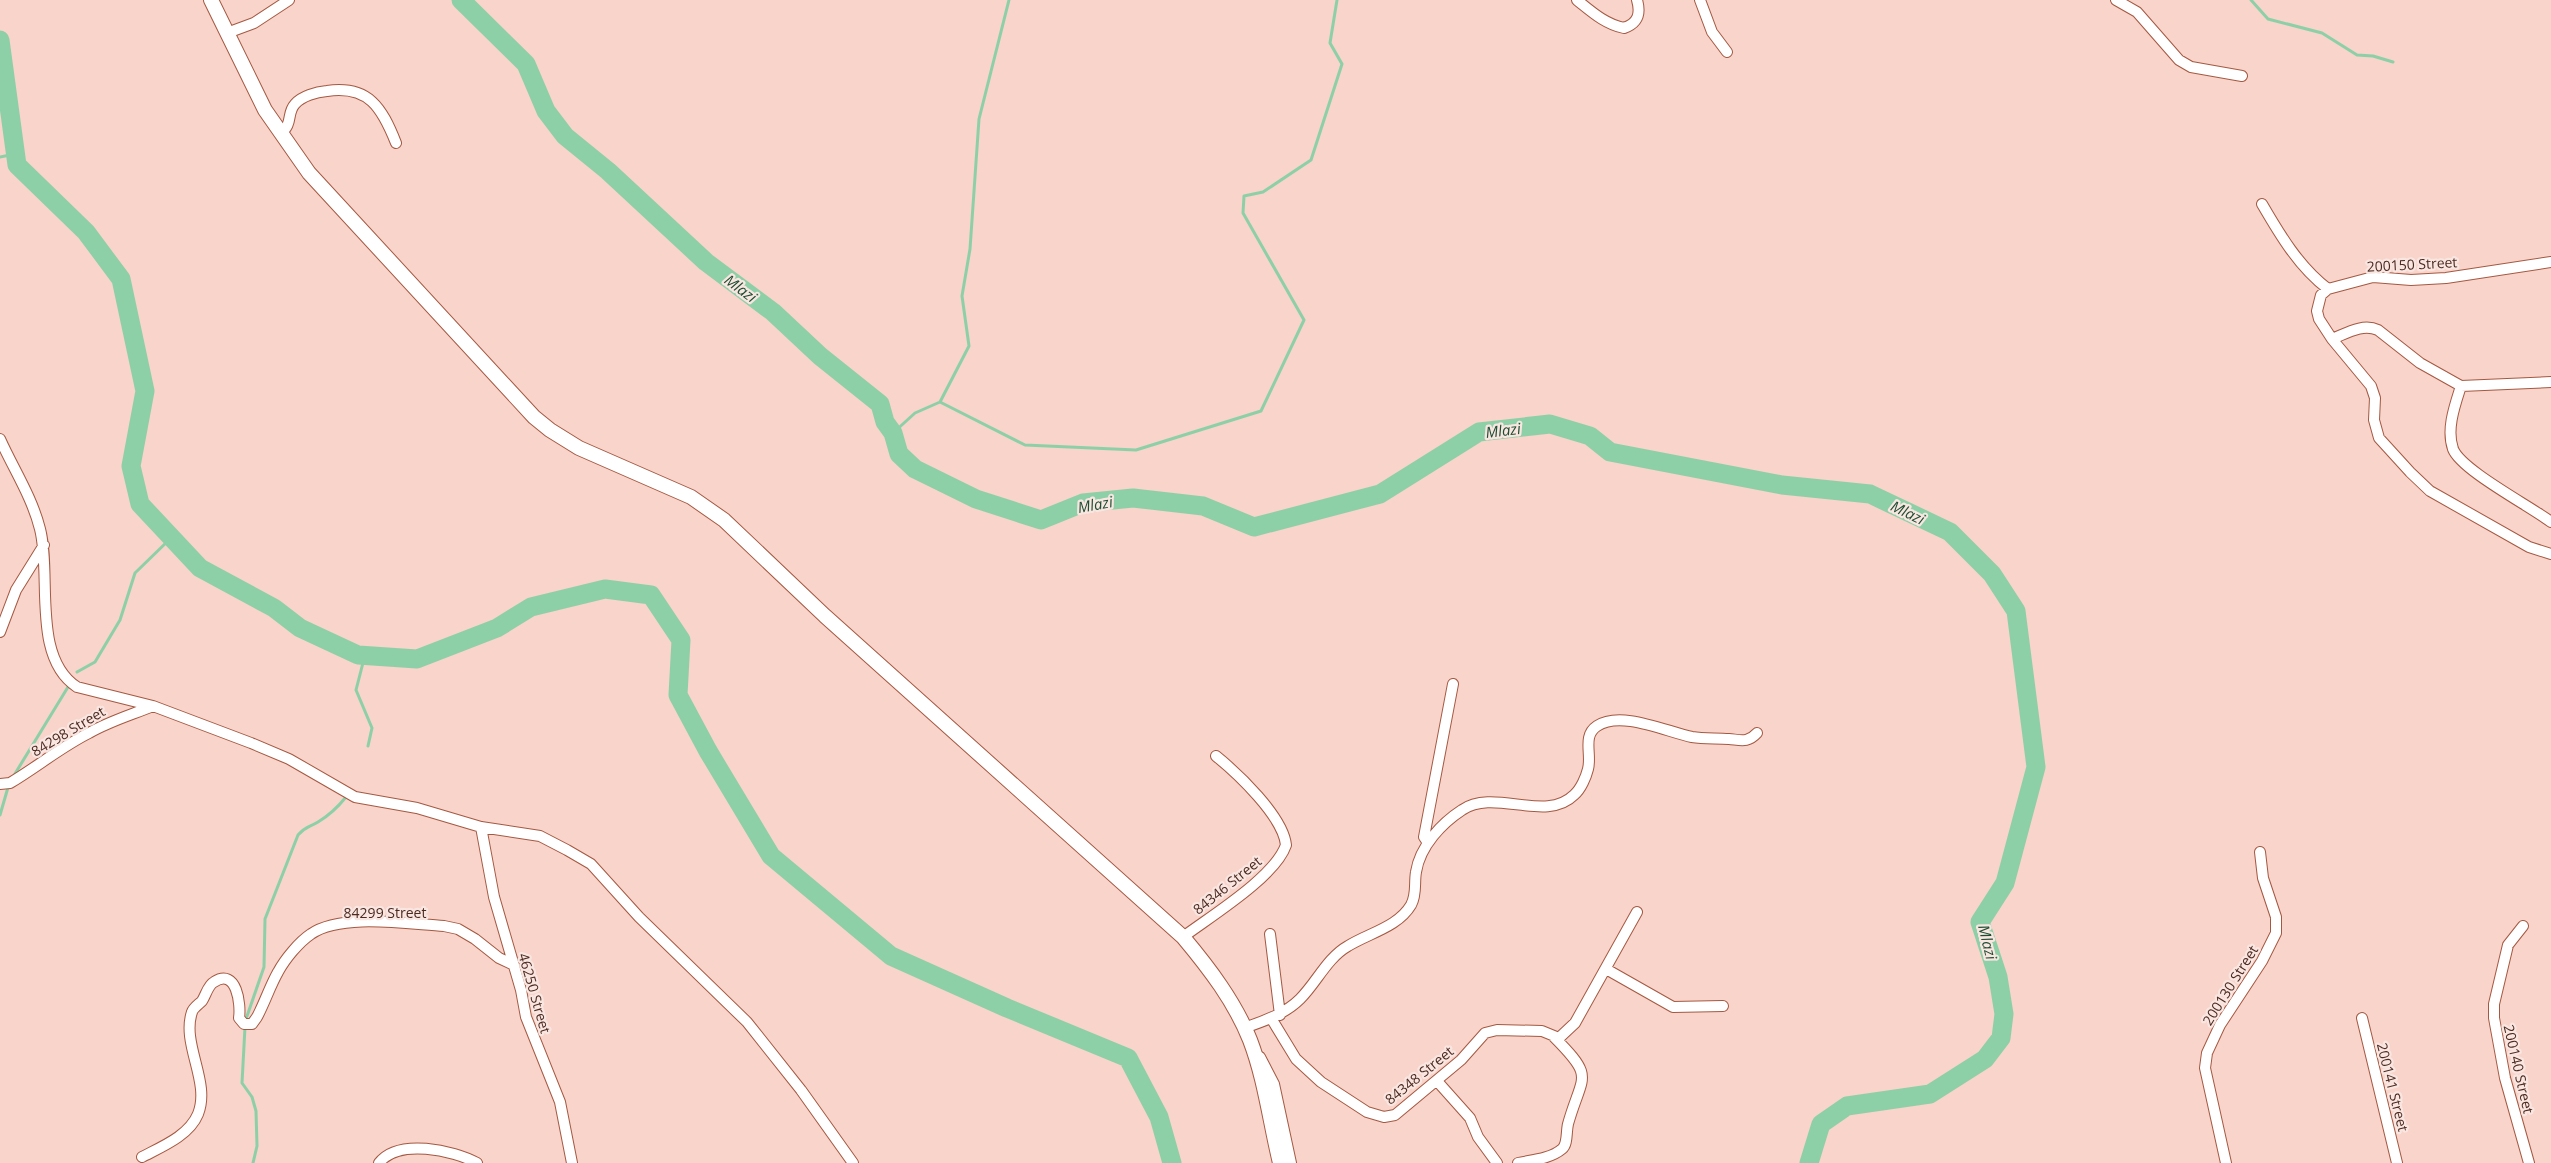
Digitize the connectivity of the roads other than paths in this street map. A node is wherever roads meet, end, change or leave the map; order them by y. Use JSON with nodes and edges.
{"nodes":[{"id":1,"x":211,"y":0,"type":"edge"},
{"id":2,"x":289,"y":0,"type":"edge"},
{"id":3,"x":1577,"y":0,"type":"edge"},
{"id":4,"x":1637,"y":0,"type":"edge"},
{"id":5,"x":1700,"y":0,"type":"edge"},
{"id":6,"x":2116,"y":0,"type":"edge"},
{"id":7,"x":228,"y":33,"type":"junction"},
{"id":8,"x":1727,"y":52,"type":"dead end"},
{"id":9,"x":2242,"y":76,"type":"dead end"},
{"id":10,"x":280,"y":134,"type":"junction"},
{"id":11,"x":396,"y":144,"type":"dead end"},
{"id":12,"x":2262,"y":204,"type":"dead end"},
{"id":13,"x":2551,"y":262,"type":"edge"},
{"id":14,"x":2328,"y":289,"type":"junction"},
{"id":15,"x":2332,"y":339,"type":"junction"},
{"id":16,"x":2551,"y":382,"type":"edge"},
{"id":17,"x":2462,"y":386,"type":"junction"},
{"id":18,"x":0,"y":439,"type":"edge"},
{"id":19,"x":2551,"y":522,"type":"edge"},
{"id":20,"x":44,"y":544,"type":"junction"},
{"id":21,"x":2551,"y":554,"type":"edge"},
{"id":22,"x":0,"y":632,"type":"edge"},
{"id":23,"x":1453,"y":684,"type":"dead end"},
{"id":24,"x":153,"y":706,"type":"junction"},
{"id":25,"x":1757,"y":734,"type":"dead end"},
{"id":26,"x":1216,"y":756,"type":"dead end"},
{"id":27,"x":0,"y":784,"type":"edge"},
{"id":28,"x":481,"y":827,"type":"junction"},
{"id":29,"x":1428,"y":844,"type":"junction"},
{"id":30,"x":2260,"y":852,"type":"dead end"},
{"id":31,"x":1637,"y":912,"type":"dead end"},
{"id":32,"x":2523,"y":926,"type":"dead end"},
{"id":33,"x":1270,"y":934,"type":"dead end"},
{"id":34,"x":1183,"y":937,"type":"junction"},
{"id":35,"x":514,"y":965,"type":"junction"},
{"id":36,"x":1606,"y":969,"type":"junction"},
{"id":37,"x":1723,"y":1006,"type":"dead end"},
{"id":38,"x":1271,"y":1018,"type":"junction"},
{"id":39,"x":2362,"y":1018,"type":"dead end"},
{"id":40,"x":1247,"y":1034,"type":"junction"},
{"id":41,"x":1554,"y":1037,"type":"junction"},
{"id":42,"x":1436,"y":1082,"type":"junction"},
{"id":43,"x":142,"y":1157,"type":"dead end"},
{"id":44,"x":379,"y":1163,"type":"edge"},
{"id":45,"x":477,"y":1163,"type":"edge"},
{"id":46,"x":572,"y":1163,"type":"edge"},
{"id":47,"x":853,"y":1163,"type":"edge"},
{"id":48,"x":1280,"y":1163,"type":"edge"},
{"id":49,"x":1291,"y":1163,"type":"edge"},
{"id":50,"x":1497,"y":1163,"type":"edge"},
{"id":51,"x":1518,"y":1163,"type":"edge"},
{"id":52,"x":2226,"y":1163,"type":"edge"},
{"id":53,"x":2397,"y":1163,"type":"edge"},
{"id":54,"x":2529,"y":1163,"type":"edge"}],
"edges":[{"from":1,"to":7,"type":"street"},
{"from":2,"to":7,"type":"street"},
{"from":3,"to":4,"type":"street"},
{"from":5,"to":8,"type":"street"},
{"from":6,"to":9,"type":"street"},
{"from":7,"to":10,"type":"street"},
{"from":10,"to":11,"type":"street"},
{"from":10,"to":34,"type":"street"},
{"from":12,"to":14,"type":"street"},
{"from":13,"to":14,"type":"street","name":"200150 Street"},
{"from":14,"to":15,"type":"street"},
{"from":15,"to":17,"type":"street"},
{"from":15,"to":21,"type":"street"},
{"from":16,"to":17,"type":"street"},
{"from":17,"to":19,"type":"street"},
{"from":18,"to":20,"type":"street"},
{"from":20,"to":22,"type":"street"},
{"from":20,"to":24,"type":"street"},
{"from":23,"to":29,"type":"street"},
{"from":24,"to":27,"type":"street","name":"84298 Street"},
{"from":24,"to":28,"type":"street"},
{"from":25,"to":29,"type":"street"},
{"from":26,"to":34,"type":"street","name":"84346 Street"},
{"from":28,"to":35,"type":"street","name":"46250 Street"},
{"from":28,"to":47,"type":"street"},
{"from":29,"to":38,"type":"street"},
{"from":30,"to":52,"type":"street","name":"200130 Street"},
{"from":31,"to":36,"type":"street"},
{"from":32,"to":54,"type":"street","name":"200140 Street"},
{"from":33,"to":38,"type":"street"},
{"from":34,"to":40,"type":"street"},
{"from":35,"to":43,"type":"street","name":"84299 Street"},
{"from":35,"to":46,"type":"street","name":"46250 Street"},
{"from":36,"to":37,"type":"street"},
{"from":36,"to":41,"type":"street"},
{"from":38,"to":40,"type":"street"},
{"from":38,"to":42,"type":"street","name":"84348 Street"},
{"from":39,"to":53,"type":"street","name":"200141 Street"},
{"from":40,"to":48,"type":"street"},
{"from":40,"to":49,"type":"street"},
{"from":41,"to":42,"type":"street","name":"84348 Street"},
{"from":41,"to":51,"type":"street","name":"84348 Street"},
{"from":42,"to":50,"type":"street"},
{"from":44,"to":45,"type":"street"}]}
